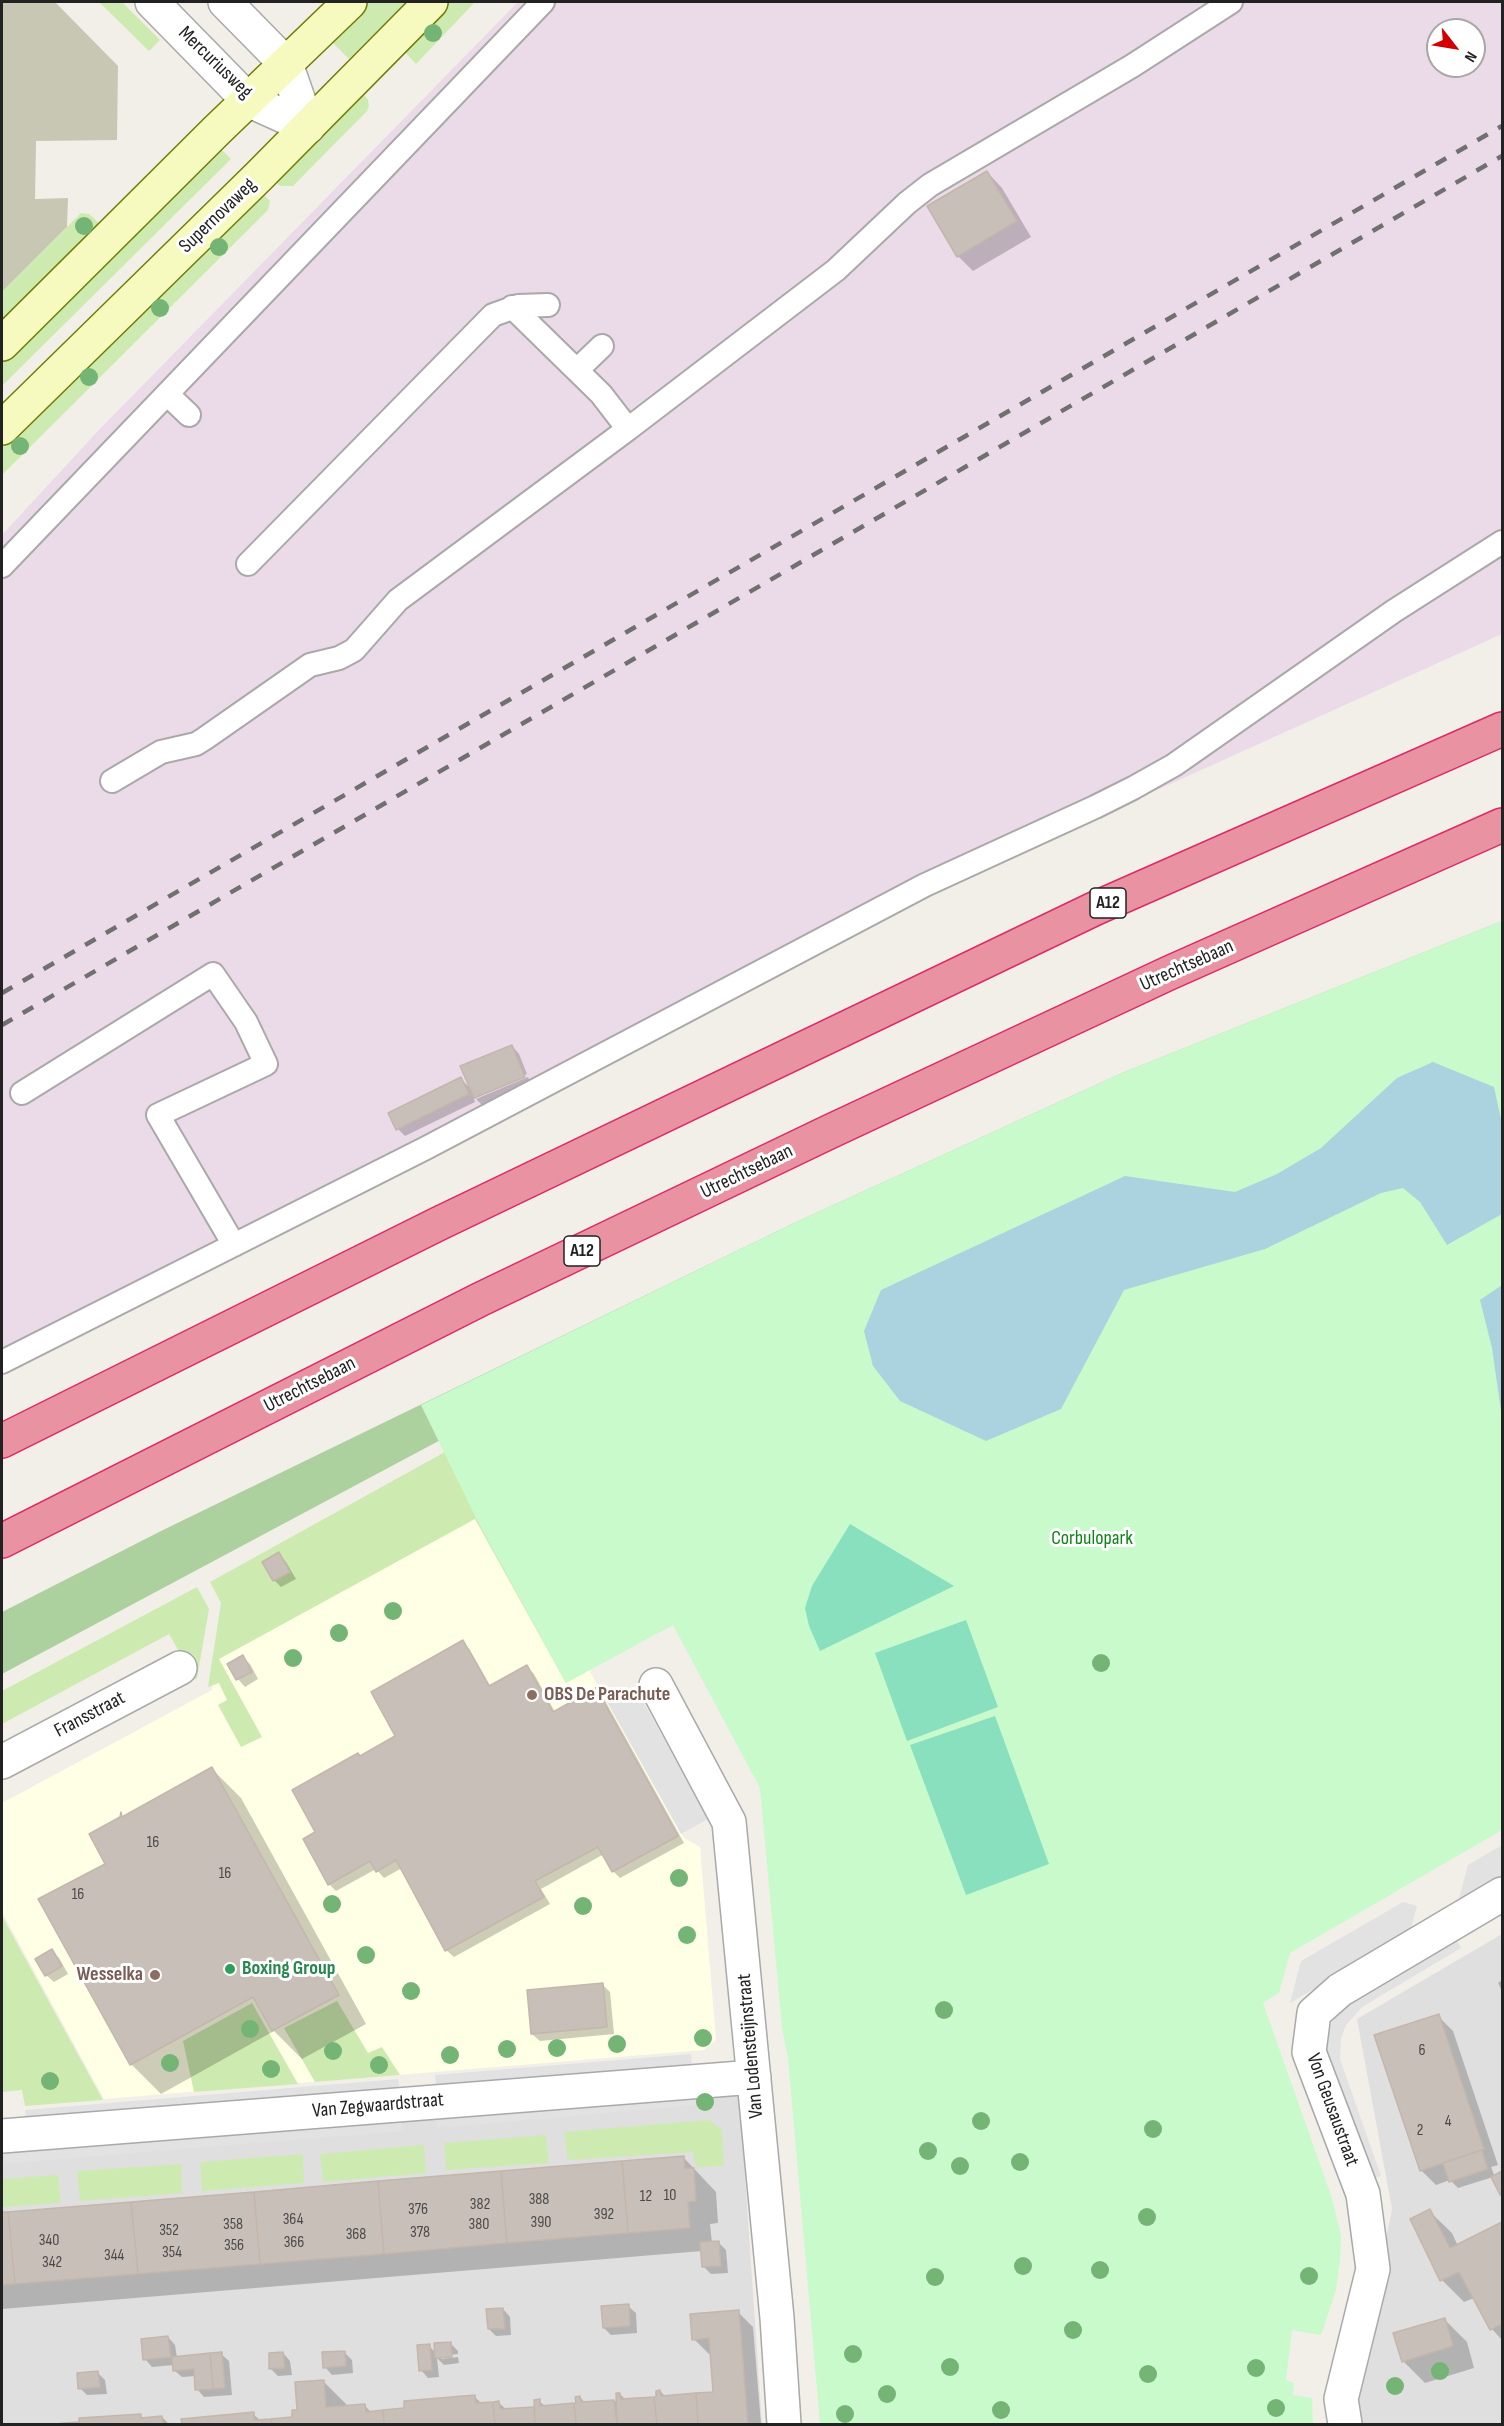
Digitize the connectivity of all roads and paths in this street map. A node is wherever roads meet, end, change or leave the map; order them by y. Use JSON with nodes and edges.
{"nodes":[{"id":1,"x":152,"y":2,"type":"edge"},
{"id":2,"x":225,"y":2,"type":"edge"},
{"id":3,"x":350,"y":2,"type":"edge"},
{"id":4,"x":431,"y":2,"type":"edge"},
{"id":5,"x":543,"y":2,"type":"edge"},
{"id":6,"x":1231,"y":2,"type":"edge"},
{"id":7,"x":286,"y":64,"type":"junction"},
{"id":8,"x":248,"y":100,"type":"junction"},
{"id":9,"x":308,"y":126,"type":"junction"},
{"id":10,"x":548,"y":305,"type":"dead end"},
{"id":11,"x":512,"y":307,"type":"junction"},
{"id":12,"x":2,"y":344,"type":"edge"},
{"id":13,"x":602,"y":346,"type":"dead end"},
{"id":14,"x":577,"y":370,"type":"junction"},
{"id":15,"x":167,"y":394,"type":"junction"},
{"id":16,"x":189,"y":416,"type":"dead end"},
{"id":17,"x":2,"y":428,"type":"edge"},
{"id":18,"x":628,"y":429,"type":"junction"},
{"id":19,"x":1503,"y":542,"type":"edge"},
{"id":20,"x":248,"y":564,"type":"dead end"},
{"id":21,"x":2,"y":566,"type":"edge"},
{"id":22,"x":1503,"y":729,"type":"edge"},
{"id":23,"x":112,"y":781,"type":"dead end"},
{"id":24,"x":1503,"y":825,"type":"edge"},
{"id":25,"x":22,"y":1092,"type":"dead end"},
{"id":26,"x":234,"y":1245,"type":"junction"},
{"id":27,"x":2,"y":1362,"type":"edge"},
{"id":28,"x":2,"y":1441,"type":"edge"},
{"id":29,"x":2,"y":1541,"type":"edge"},
{"id":30,"x":180,"y":1668,"type":"dead end"},
{"id":31,"x":656,"y":1685,"type":"dead end"},
{"id":32,"x":2,"y":1762,"type":"edge"},
{"id":33,"x":1503,"y":1894,"type":"edge"},
{"id":34,"x":754,"y":2076,"type":"junction"},
{"id":35,"x":2,"y":2136,"type":"edge"},
{"id":36,"x":784,"y":2424,"type":"edge"},
{"id":37,"x":1345,"y":2424,"type":"edge"}],
"edges":[{"from":1,"to":8,"type":"street","name":"Mercuriusweg"},
{"from":2,"to":7,"type":"street"},
{"from":3,"to":7,"type":"main road"},
{"from":4,"to":9,"type":"main road","name":"Supernovaweg"},
{"from":5,"to":15,"type":"lane"},
{"from":6,"to":18,"type":"lane"},
{"from":7,"to":8,"type":"main road"},
{"from":7,"to":9,"type":"street"},
{"from":8,"to":9,"type":"street","name":"Mercuriusweg"},
{"from":8,"to":12,"type":"main road"},
{"from":9,"to":17,"type":"main road","name":"Supernovaweg"},
{"from":10,"to":11,"type":"lane"},
{"from":11,"to":14,"type":"lane"},
{"from":11,"to":20,"type":"lane"},
{"from":13,"to":14,"type":"lane"},
{"from":14,"to":18,"type":"lane"},
{"from":15,"to":16,"type":"lane"},
{"from":15,"to":21,"type":"lane"},
{"from":18,"to":23,"type":"lane"},
{"from":19,"to":26,"type":"lane"},
{"from":22,"to":28,"type":"highway","number":"A12"},
{"from":24,"to":29,"type":"highway","name":"Utrechtsebaan","number":"A12"},
{"from":25,"to":26,"type":"lane"},
{"from":26,"to":27,"type":"lane"},
{"from":30,"to":32,"type":"street","name":"Fransstraat"},
{"from":31,"to":34,"type":"street","name":"Van Lodensteijnstraat"},
{"from":33,"to":37,"type":"street","name":"Von Geusaustraat"},
{"from":34,"to":35,"type":"street","name":"Van Zegwaardstraat"},
{"from":34,"to":36,"type":"street","name":"Van Lodensteijnstraat"}]}
